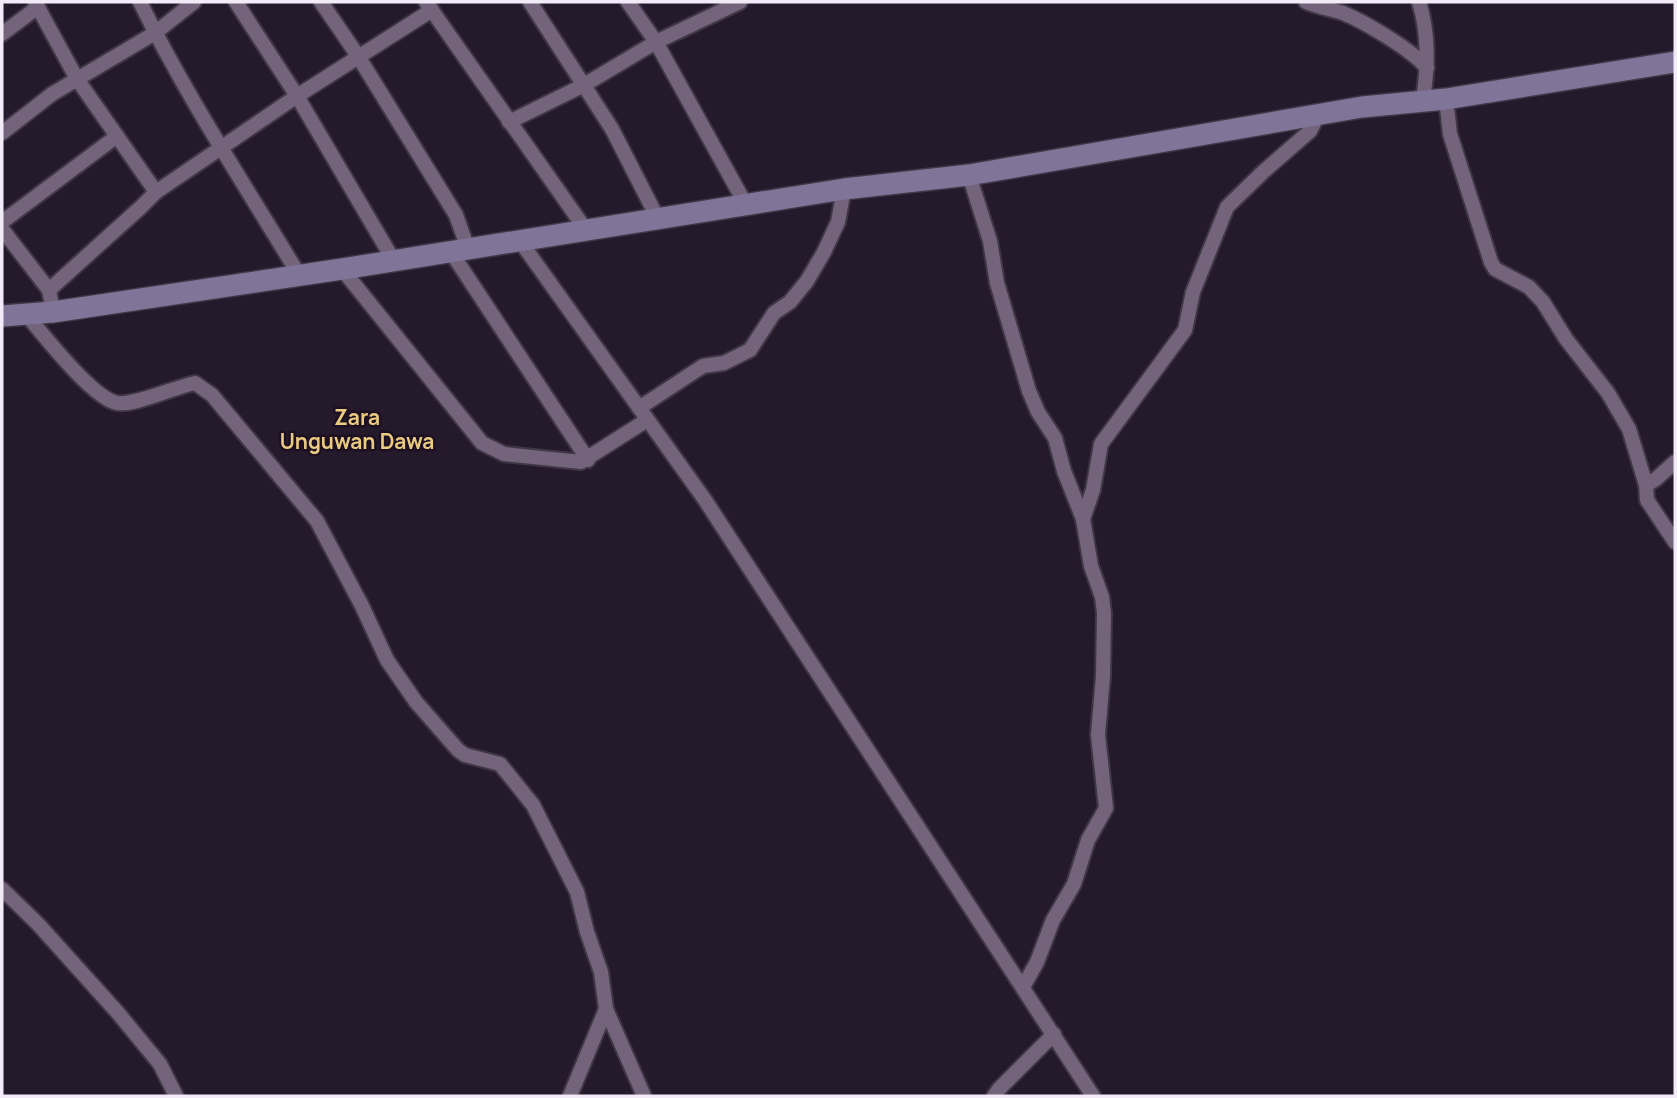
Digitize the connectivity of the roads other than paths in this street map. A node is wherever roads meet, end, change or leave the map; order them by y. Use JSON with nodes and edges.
{"nodes":[{"id":1,"x":140,"y":2,"type":"edge"},
{"id":2,"x":194,"y":2,"type":"edge"},
{"id":3,"x":236,"y":2,"type":"edge"},
{"id":4,"x":321,"y":2,"type":"edge"},
{"id":5,"x":530,"y":2,"type":"edge"},
{"id":6,"x":628,"y":2,"type":"edge"},
{"id":7,"x":740,"y":2,"type":"edge"},
{"id":8,"x":1306,"y":2,"type":"edge"},
{"id":9,"x":1419,"y":2,"type":"edge"},
{"id":10,"x":36,"y":4,"type":"edge"},
{"id":11,"x":429,"y":4,"type":"edge"},
{"id":12,"x":155,"y":33,"type":"junction"},
{"id":13,"x":2,"y":34,"type":"edge"},
{"id":14,"x":656,"y":42,"type":"junction"},
{"id":15,"x":358,"y":56,"type":"junction"},
{"id":16,"x":1675,"y":62,"type":"edge"},
{"id":17,"x":1427,"y":68,"type":"junction"},
{"id":18,"x":77,"y":79,"type":"junction"},
{"id":19,"x":584,"y":85,"type":"junction"},
{"id":20,"x":297,"y":96,"type":"junction"},
{"id":21,"x":1446,"y":99,"type":"junction"},
{"id":22,"x":1423,"y":100,"type":"junction"},
{"id":23,"x":1318,"y":115,"type":"junction"},
{"id":24,"x":509,"y":122,"type":"junction"},
{"id":25,"x":2,"y":132,"type":"edge"},
{"id":26,"x":117,"y":136,"type":"junction"},
{"id":27,"x":221,"y":146,"type":"junction"},
{"id":28,"x":969,"y":175,"type":"junction"},
{"id":29,"x":844,"y":189,"type":"junction"},
{"id":30,"x":156,"y":191,"type":"junction"},
{"id":31,"x":746,"y":205,"type":"junction"},
{"id":32,"x":658,"y":219,"type":"junction"},
{"id":33,"x":2,"y":222,"type":"edge"},
{"id":34,"x":2,"y":229,"type":"edge"},
{"id":35,"x":586,"y":230,"type":"junction"},
{"id":36,"x":520,"y":241,"type":"junction"},
{"id":37,"x":460,"y":250,"type":"junction"},
{"id":38,"x":394,"y":261,"type":"junction"},
{"id":39,"x":342,"y":269,"type":"junction"},
{"id":40,"x":299,"y":275,"type":"junction"},
{"id":41,"x":49,"y":289,"type":"junction"},
{"id":42,"x":53,"y":312,"type":"junction"},
{"id":43,"x":25,"y":313,"type":"junction"},
{"id":44,"x":2,"y":316,"type":"edge"},
{"id":45,"x":643,"y":414,"type":"junction"},
{"id":46,"x":588,"y":460,"type":"junction"},
{"id":47,"x":1675,"y":462,"type":"edge"},
{"id":48,"x":1646,"y":485,"type":"junction"},
{"id":49,"x":1083,"y":519,"type":"junction"},
{"id":50,"x":1675,"y":542,"type":"edge"},
{"id":51,"x":2,"y":889,"type":"edge"},
{"id":52,"x":1023,"y":987,"type":"junction"},
{"id":53,"x":606,"y":1009,"type":"junction"},
{"id":54,"x":1054,"y":1034,"type":"junction"},
{"id":55,"x":176,"y":1096,"type":"edge"},
{"id":56,"x":570,"y":1096,"type":"edge"},
{"id":57,"x":644,"y":1096,"type":"edge"},
{"id":58,"x":994,"y":1096,"type":"edge"},
{"id":59,"x":1093,"y":1096,"type":"edge"}],
"edges":[{"from":1,"to":12,"type":"street"},
{"from":2,"to":12,"type":"street"},
{"from":3,"to":20,"type":"street"},
{"from":4,"to":15,"type":"street"},
{"from":5,"to":19,"type":"street"},
{"from":6,"to":14,"type":"street"},
{"from":7,"to":14,"type":"street"},
{"from":8,"to":17,"type":"street"},
{"from":9,"to":17,"type":"street"},
{"from":10,"to":13,"type":"street"},
{"from":10,"to":18,"type":"street"},
{"from":11,"to":15,"type":"street"},
{"from":11,"to":24,"type":"street"},
{"from":12,"to":18,"type":"street"},
{"from":12,"to":27,"type":"street"},
{"from":14,"to":19,"type":"street"},
{"from":14,"to":31,"type":"street"},
{"from":15,"to":20,"type":"street"},
{"from":15,"to":37,"type":"street"},
{"from":16,"to":21,"type":"street"},
{"from":17,"to":22,"type":"street"},
{"from":18,"to":25,"type":"street"},
{"from":18,"to":26,"type":"street"},
{"from":19,"to":24,"type":"street"},
{"from":19,"to":32,"type":"street"},
{"from":20,"to":27,"type":"street"},
{"from":20,"to":38,"type":"street"},
{"from":21,"to":22,"type":"street"},
{"from":21,"to":48,"type":"street"},
{"from":22,"to":23,"type":"street"},
{"from":23,"to":28,"type":"street"},
{"from":23,"to":49,"type":"street"},
{"from":24,"to":35,"type":"street"},
{"from":26,"to":30,"type":"street"},
{"from":26,"to":33,"type":"street"},
{"from":27,"to":30,"type":"street"},
{"from":27,"to":40,"type":"street"},
{"from":28,"to":29,"type":"street"},
{"from":28,"to":49,"type":"street"},
{"from":29,"to":31,"type":"street"},
{"from":29,"to":45,"type":"street"},
{"from":30,"to":41,"type":"street"},
{"from":31,"to":32,"type":"street"},
{"from":32,"to":35,"type":"street"},
{"from":34,"to":41,"type":"street"},
{"from":35,"to":36,"type":"street"},
{"from":36,"to":37,"type":"street"},
{"from":36,"to":45,"type":"street"},
{"from":37,"to":38,"type":"street"},
{"from":37,"to":46,"type":"street"},
{"from":38,"to":39,"type":"street"},
{"from":39,"to":40,"type":"street"},
{"from":39,"to":46,"type":"street"},
{"from":40,"to":42,"type":"street"},
{"from":41,"to":42,"type":"street"},
{"from":42,"to":43,"type":"street"},
{"from":43,"to":44,"type":"street"},
{"from":43,"to":53,"type":"street"},
{"from":45,"to":46,"type":"street"},
{"from":45,"to":52,"type":"street"},
{"from":47,"to":48,"type":"street"},
{"from":48,"to":50,"type":"street"},
{"from":49,"to":52,"type":"street"},
{"from":51,"to":55,"type":"street"},
{"from":52,"to":54,"type":"street"},
{"from":53,"to":56,"type":"street"},
{"from":53,"to":57,"type":"street"},
{"from":54,"to":58,"type":"street"},
{"from":54,"to":59,"type":"street"}]}
